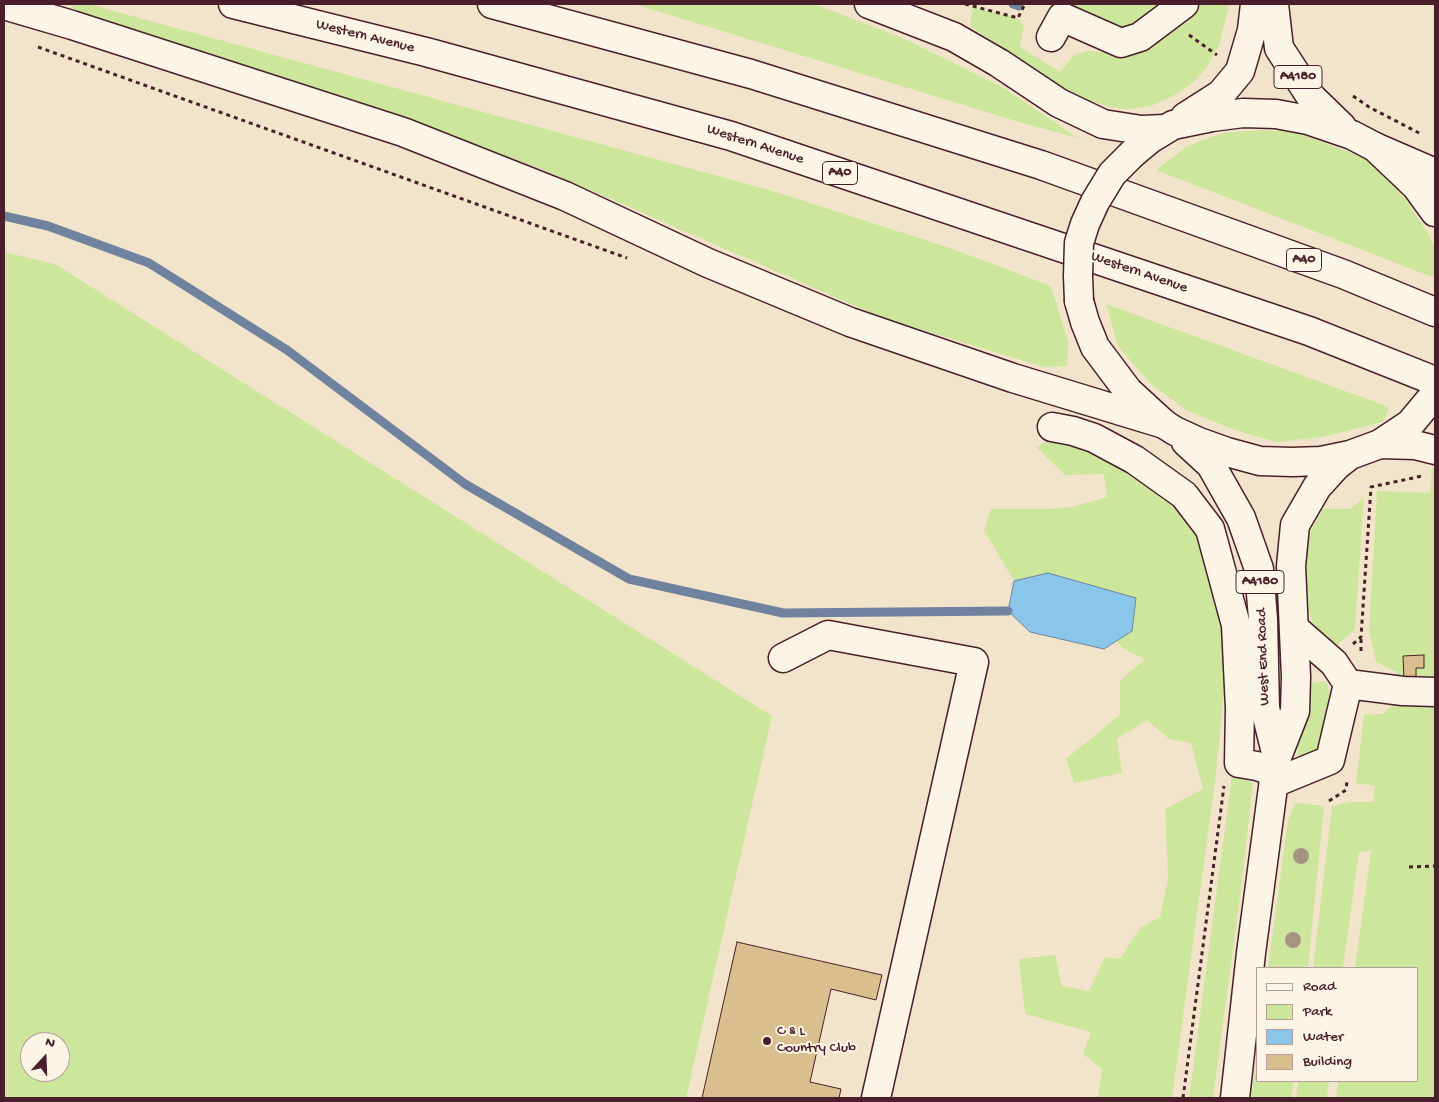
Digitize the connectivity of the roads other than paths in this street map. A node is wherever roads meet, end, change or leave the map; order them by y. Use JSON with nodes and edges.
{"nodes":[{"id":1,"x":233,"y":4,"type":"edge"},
{"id":2,"x":492,"y":4,"type":"edge"},
{"id":3,"x":869,"y":4,"type":"edge"},
{"id":4,"x":1255,"y":4,"type":"edge"},
{"id":5,"x":1274,"y":4,"type":"edge"},
{"id":6,"x":4,"y":5,"type":"edge"},
{"id":7,"x":1174,"y":11,"type":"edge"},
{"id":8,"x":1051,"y":37,"type":"dead end"},
{"id":9,"x":1169,"y":127,"type":"junction"},
{"id":10,"x":1363,"y":141,"type":"junction"},
{"id":11,"x":1435,"y":173,"type":"edge"},
{"id":12,"x":1435,"y":212,"type":"edge"},
{"id":13,"x":1435,"y":312,"type":"edge"},
{"id":14,"x":1435,"y":381,"type":"edge"},
{"id":15,"x":1435,"y":394,"type":"edge"},
{"id":16,"x":1052,"y":427,"type":"dead end"},
{"id":17,"x":1170,"y":428,"type":"junction"},
{"id":18,"x":1380,"y":444,"type":"junction"},
{"id":19,"x":1435,"y":450,"type":"edge"},
{"id":20,"x":1350,"y":455,"type":"junction"},
{"id":21,"x":1294,"y":628,"type":"junction"},
{"id":22,"x":783,"y":658,"type":"dead end"},
{"id":23,"x":1348,"y":684,"type":"junction"},
{"id":24,"x":1435,"y":692,"type":"edge"},
{"id":25,"x":1275,"y":771,"type":"junction"},
{"id":26,"x":876,"y":1098,"type":"edge"},
{"id":27,"x":1235,"y":1098,"type":"edge"}],
"edges":[{"from":1,"to":14,"type":"main road","name":"Western Avenue","number":"A40"},
{"from":2,"to":13,"type":"main road","number":"A40"},
{"from":3,"to":9,"type":"main road"},
{"from":4,"to":9,"type":"main road"},
{"from":5,"to":10,"type":"main road","number":"A4180"},
{"from":6,"to":17,"type":"main road"},
{"from":7,"to":8,"type":"main road"},
{"from":9,"to":10,"type":"main road"},
{"from":9,"to":17,"type":"main road","name":"West End Road","bridge":true},
{"from":10,"to":11,"type":"main road"},
{"from":10,"to":12,"type":"main road"},
{"from":15,"to":18,"type":"main road"},
{"from":16,"to":25,"type":"main road"},
{"from":17,"to":20,"type":"main road"},
{"from":17,"to":25,"type":"main road","name":"West End Road","number":"A4180"},
{"from":18,"to":19,"type":"main road"},
{"from":18,"to":20,"type":"main road"},
{"from":20,"to":21,"type":"main road","name":"West End Road","number":"A4180"},
{"from":21,"to":23,"type":"main road"},
{"from":21,"to":25,"type":"main road","name":"West End Road","number":"A4180"},
{"from":22,"to":26,"type":"main road"},
{"from":23,"to":24,"type":"main road"},
{"from":23,"to":25,"type":"main road"},
{"from":25,"to":27,"type":"main road","name":"West End Road","number":"A4180"}]}
